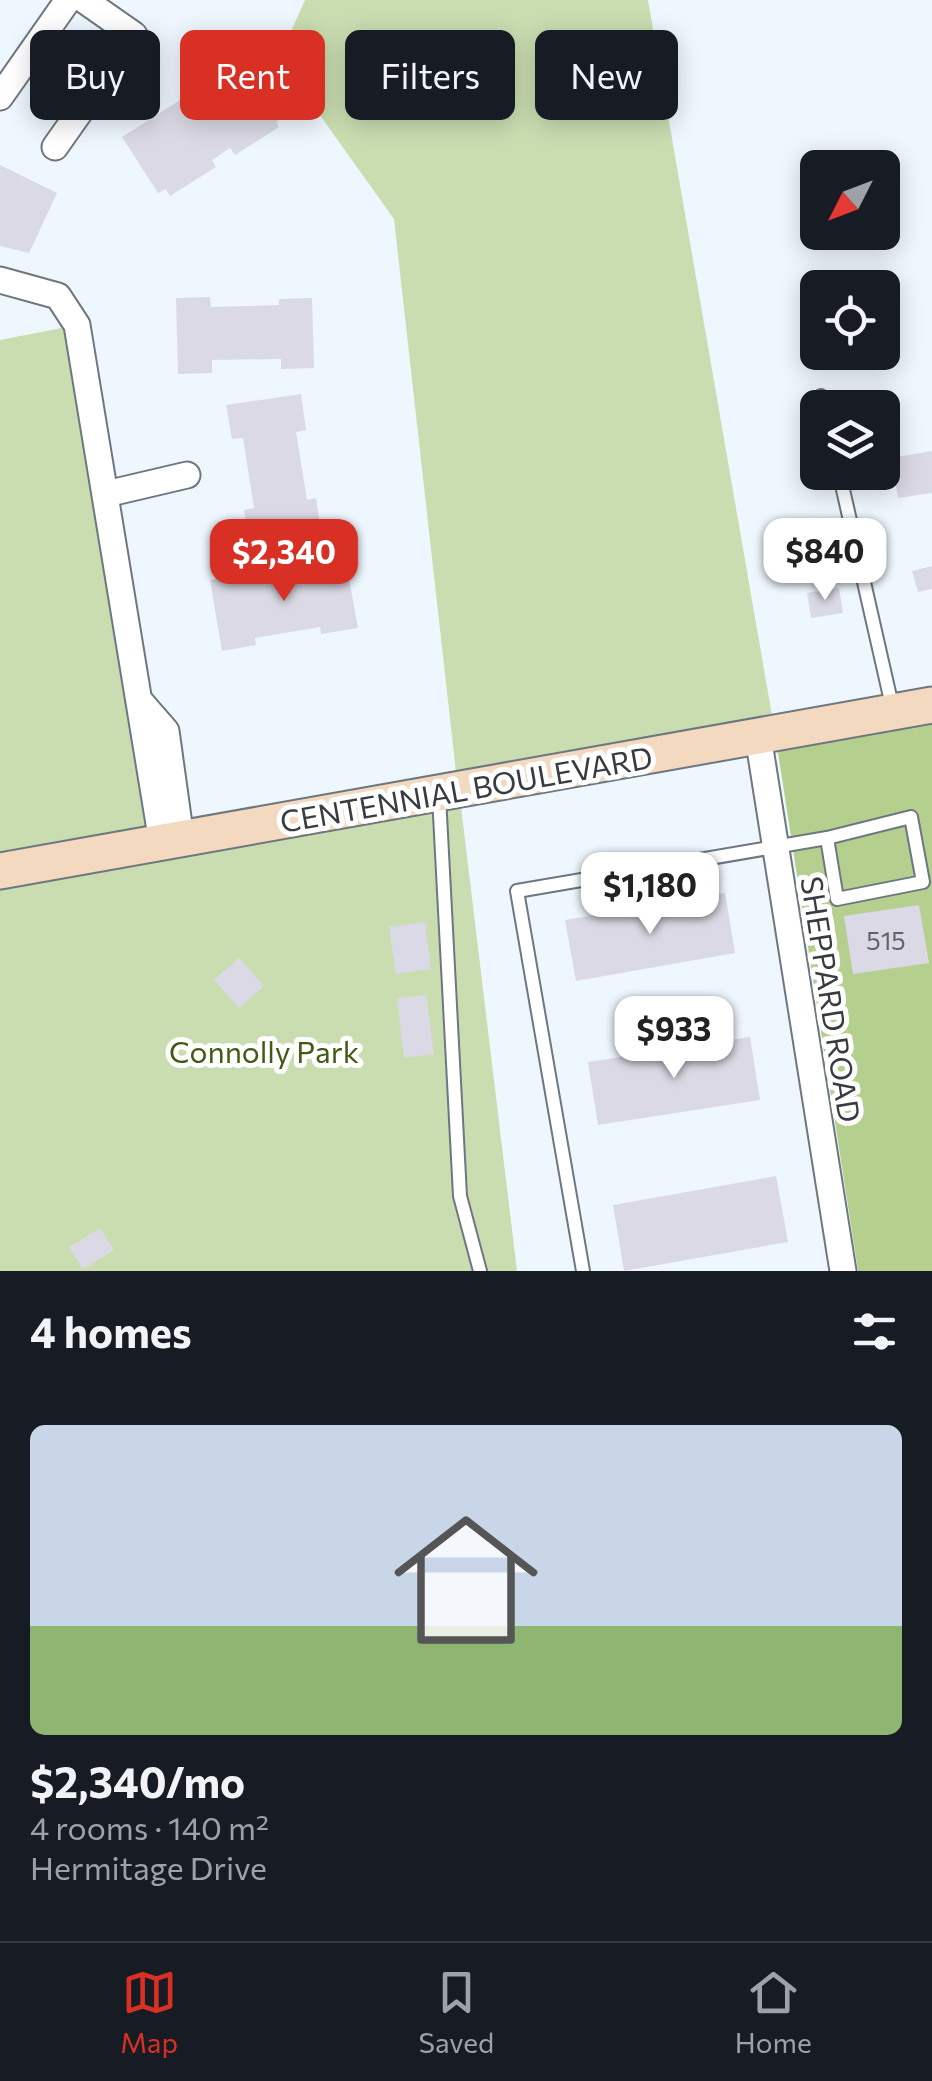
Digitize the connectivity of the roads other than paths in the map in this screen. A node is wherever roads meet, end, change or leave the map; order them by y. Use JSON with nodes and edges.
{"nodes":[{"id":1,"x":68,"y":0,"type":"edge"},
{"id":2,"x":84,"y":0,"type":"edge"},
{"id":3,"x":0,"y":98,"type":"edge"},
{"id":4,"x":55,"y":147,"type":"dead end"},
{"id":5,"x":0,"y":280,"type":"edge"},
{"id":6,"x":187,"y":475,"type":"dead end"},
{"id":7,"x":843,"y":490,"type":"edge"},
{"id":8,"x":106,"y":494,"type":"junction"},
{"id":9,"x":932,"y":705,"type":"edge"},
{"id":10,"x":893,"y":712,"type":"junction"},
{"id":11,"x":758,"y":736,"type":"junction"},
{"id":12,"x":438,"y":793,"type":"junction"},
{"id":13,"x":827,"y":838,"type":"junction"},
{"id":14,"x":171,"y":841,"type":"junction"},
{"id":15,"x":774,"y":847,"type":"junction"},
{"id":16,"x":0,"y":871,"type":"edge"},
{"id":17,"x":480,"y":1271,"type":"edge"},
{"id":18,"x":583,"y":1271,"type":"edge"},
{"id":19,"x":843,"y":1271,"type":"edge"}],
"edges":[{"from":1,"to":3,"type":"street"},
{"from":2,"to":4,"type":"street"},
{"from":5,"to":8,"type":"street"},
{"from":6,"to":8,"type":"street"},
{"from":7,"to":10,"type":"lane"},
{"from":8,"to":14,"type":"street"},
{"from":9,"to":10,"type":"main road","name":"CENTENNIAL BOULEVARD"},
{"from":10,"to":11,"type":"main road","name":"CENTENNIAL BOULEVARD"},
{"from":11,"to":12,"type":"main road","name":"CENTENNIAL BOULEVARD"},
{"from":11,"to":15,"type":"street","name":"SHEPPARD ROAD"},
{"from":12,"to":14,"type":"main road","name":"CENTENNIAL BOULEVARD"},
{"from":12,"to":17,"type":"lane"},
{"from":13,"to":13,"type":"lane"},
{"from":13,"to":15,"type":"lane"},
{"from":14,"to":16,"type":"main road","name":"CENTENNIAL BOULEVARD"},
{"from":15,"to":18,"type":"lane"},
{"from":15,"to":19,"type":"street","name":"SHEPPARD ROAD"}]}
